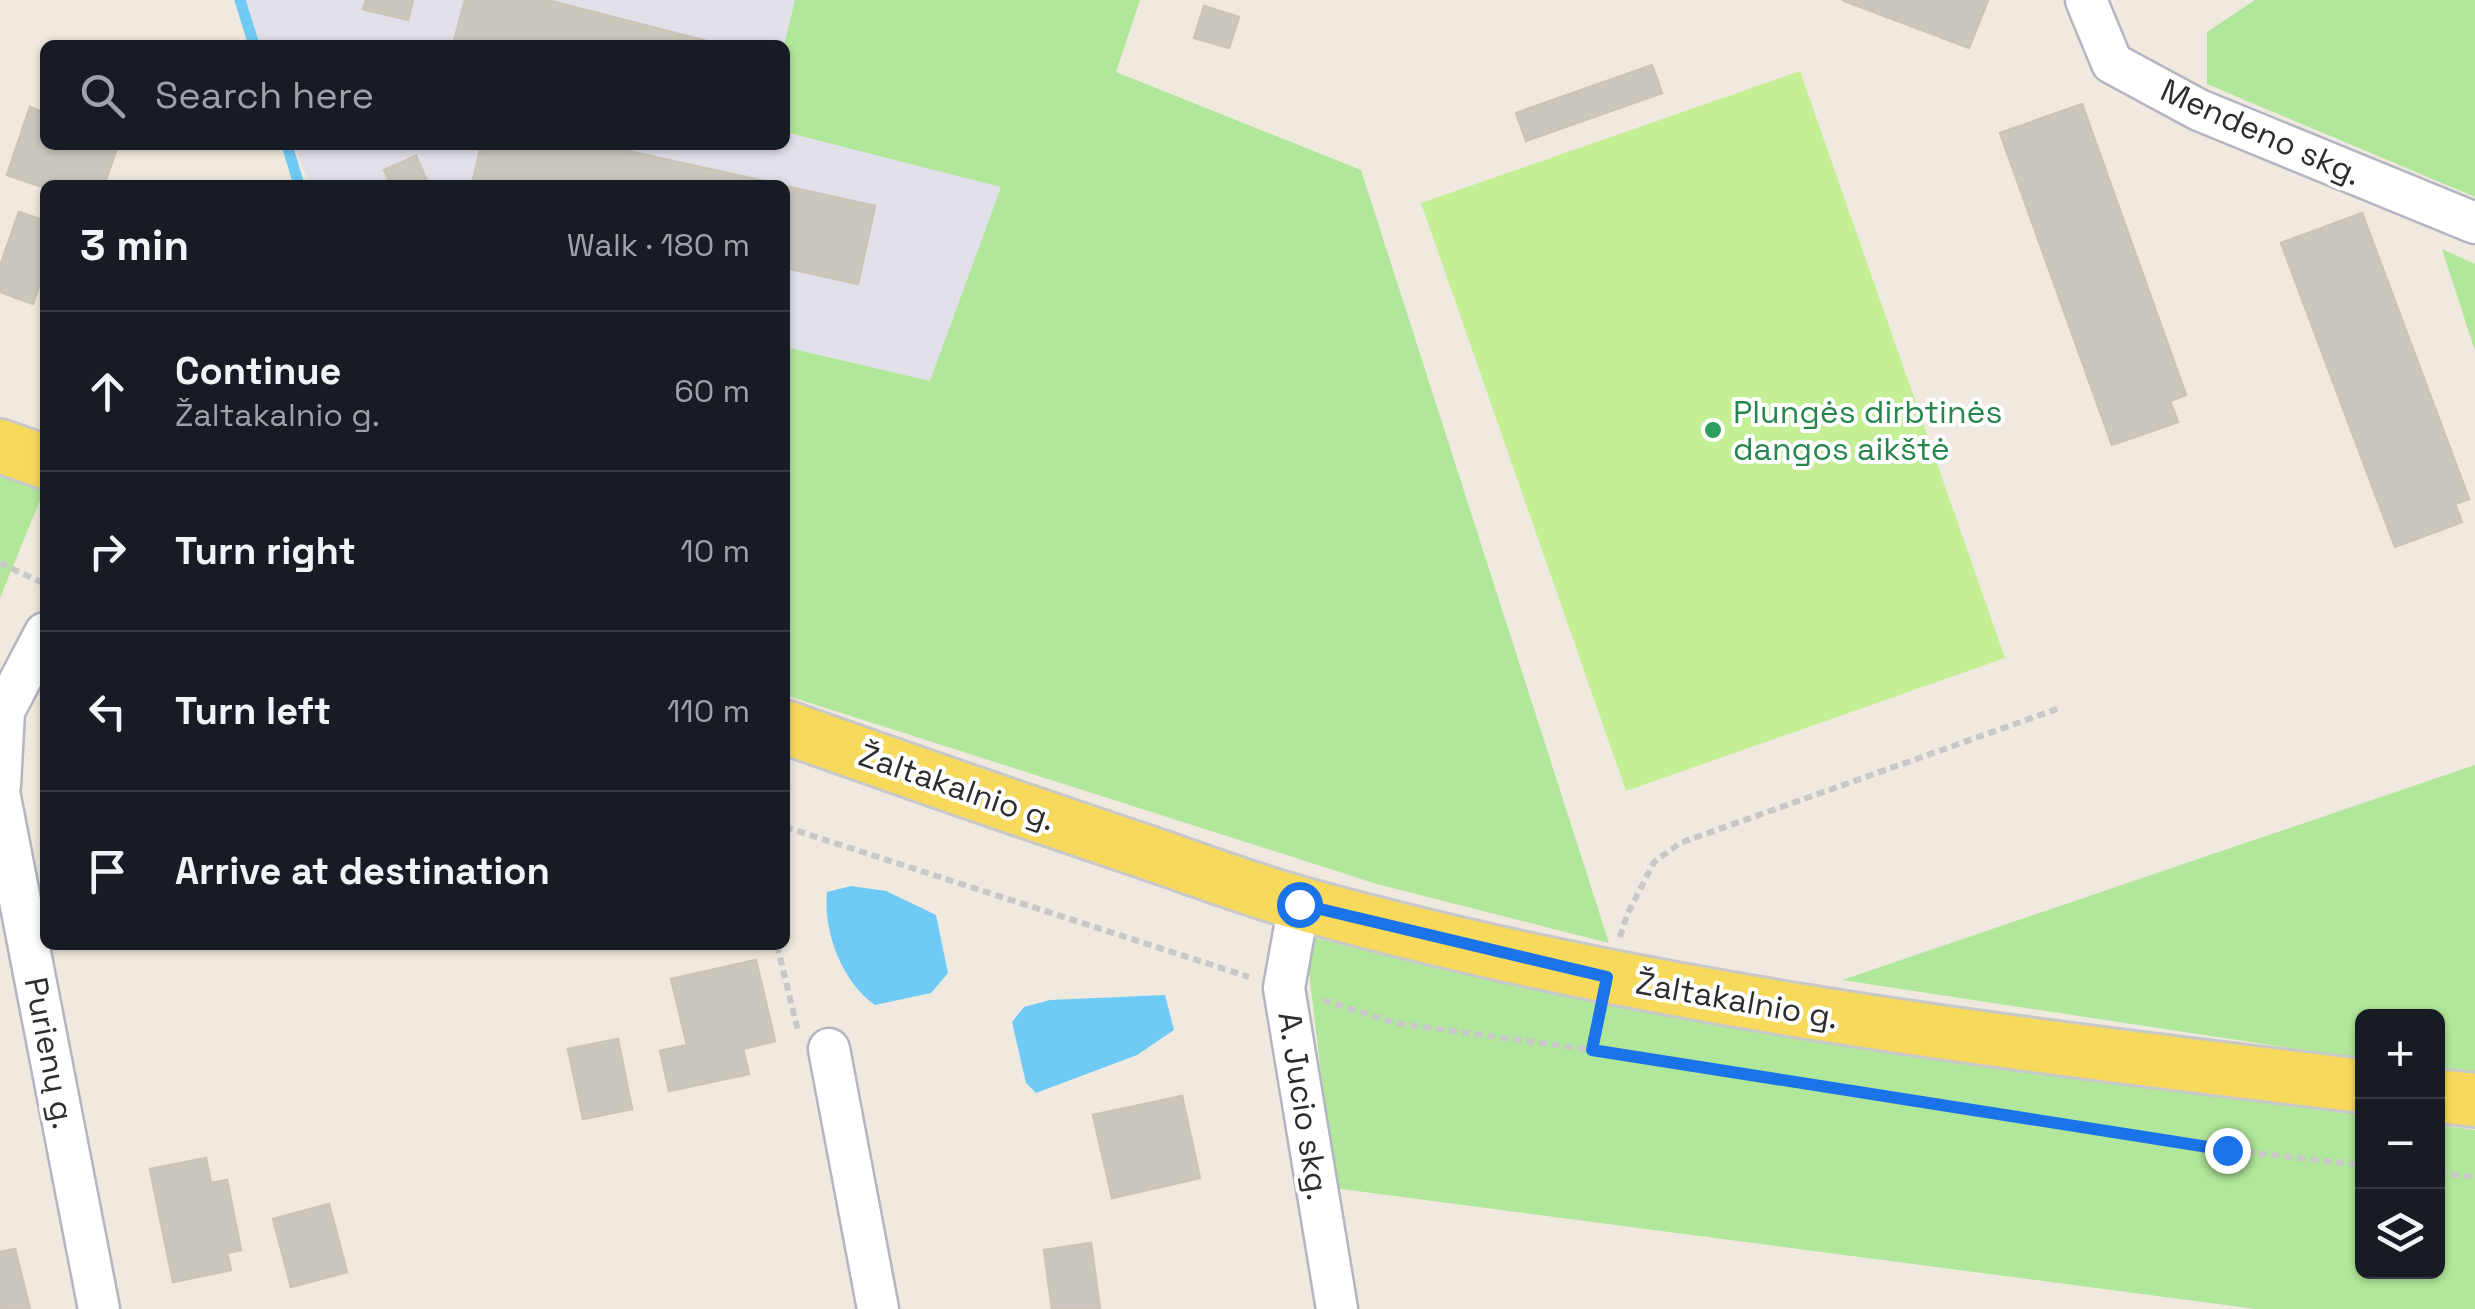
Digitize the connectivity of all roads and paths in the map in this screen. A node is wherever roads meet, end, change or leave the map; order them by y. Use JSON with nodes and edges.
{"nodes":[{"id":1,"x":2086,"y":0,"type":"edge"},
{"id":2,"x":2475,"y":223,"type":"edge"},
{"id":3,"x":0,"y":446,"type":"edge"},
{"id":4,"x":40,"y":460,"type":"edge"},
{"id":5,"x":0,"y":563,"type":"edge"},
{"id":6,"x":40,"y":582,"type":"edge"},
{"id":7,"x":40,"y":643,"type":"edge"},
{"id":8,"x":2057,"y":709,"type":"dead end"},
{"id":9,"x":790,"y":729,"type":"edge"},
{"id":10,"x":0,"y":785,"type":"edge"},
{"id":11,"x":0,"y":798,"type":"edge"},
{"id":12,"x":790,"y":829,"type":"edge"},
{"id":13,"x":1299,"y":904,"type":"junction"},
{"id":14,"x":779,"y":950,"type":"edge"},
{"id":15,"x":1607,"y":977,"type":"junction"},
{"id":16,"x":1284,"y":988,"type":"junction"},
{"id":17,"x":813,"y":1040,"type":"joint"},
{"id":18,"x":1592,"y":1050,"type":"junction"},
{"id":19,"x":2355,"y":1085,"type":"edge"},
{"id":20,"x":2445,"y":1097,"type":"edge"},
{"id":21,"x":2475,"y":1100,"type":"edge"},
{"id":22,"x":2355,"y":1164,"type":"edge"},
{"id":23,"x":2445,"y":1174,"type":"edge"},
{"id":24,"x":2475,"y":1177,"type":"edge"},
{"id":25,"x":99,"y":1309,"type":"edge"},
{"id":26,"x":878,"y":1309,"type":"edge"},
{"id":27,"x":1337,"y":1309,"type":"edge"}],
"edges":[{"from":1,"to":2,"type":"street","name":"Mendeno skg."},
{"from":3,"to":4,"type":"main road"},
{"from":5,"to":6,"type":"path"},
{"from":7,"to":10,"type":"street"},
{"from":8,"to":15,"type":"path"},
{"from":9,"to":13,"type":"main road","name":"Žaltakalnio g."},
{"from":11,"to":25,"type":"street","name":"Purienų g."},
{"from":12,"to":16,"type":"path"},
{"from":13,"to":15,"type":"main road","name":"Žaltakalnio g."},
{"from":13,"to":16,"type":"street","name":"A. Jucio skg."},
{"from":14,"to":17,"type":"path"},
{"from":15,"to":18,"type":"path"},
{"from":15,"to":19,"type":"main road","name":"Žaltakalnio g."},
{"from":16,"to":18,"type":"path"},
{"from":16,"to":27,"type":"street","name":"A. Jucio skg."},
{"from":17,"to":26,"type":"street"},
{"from":18,"to":22,"type":"path"},
{"from":20,"to":21,"type":"main road"},
{"from":23,"to":24,"type":"path"}]}
